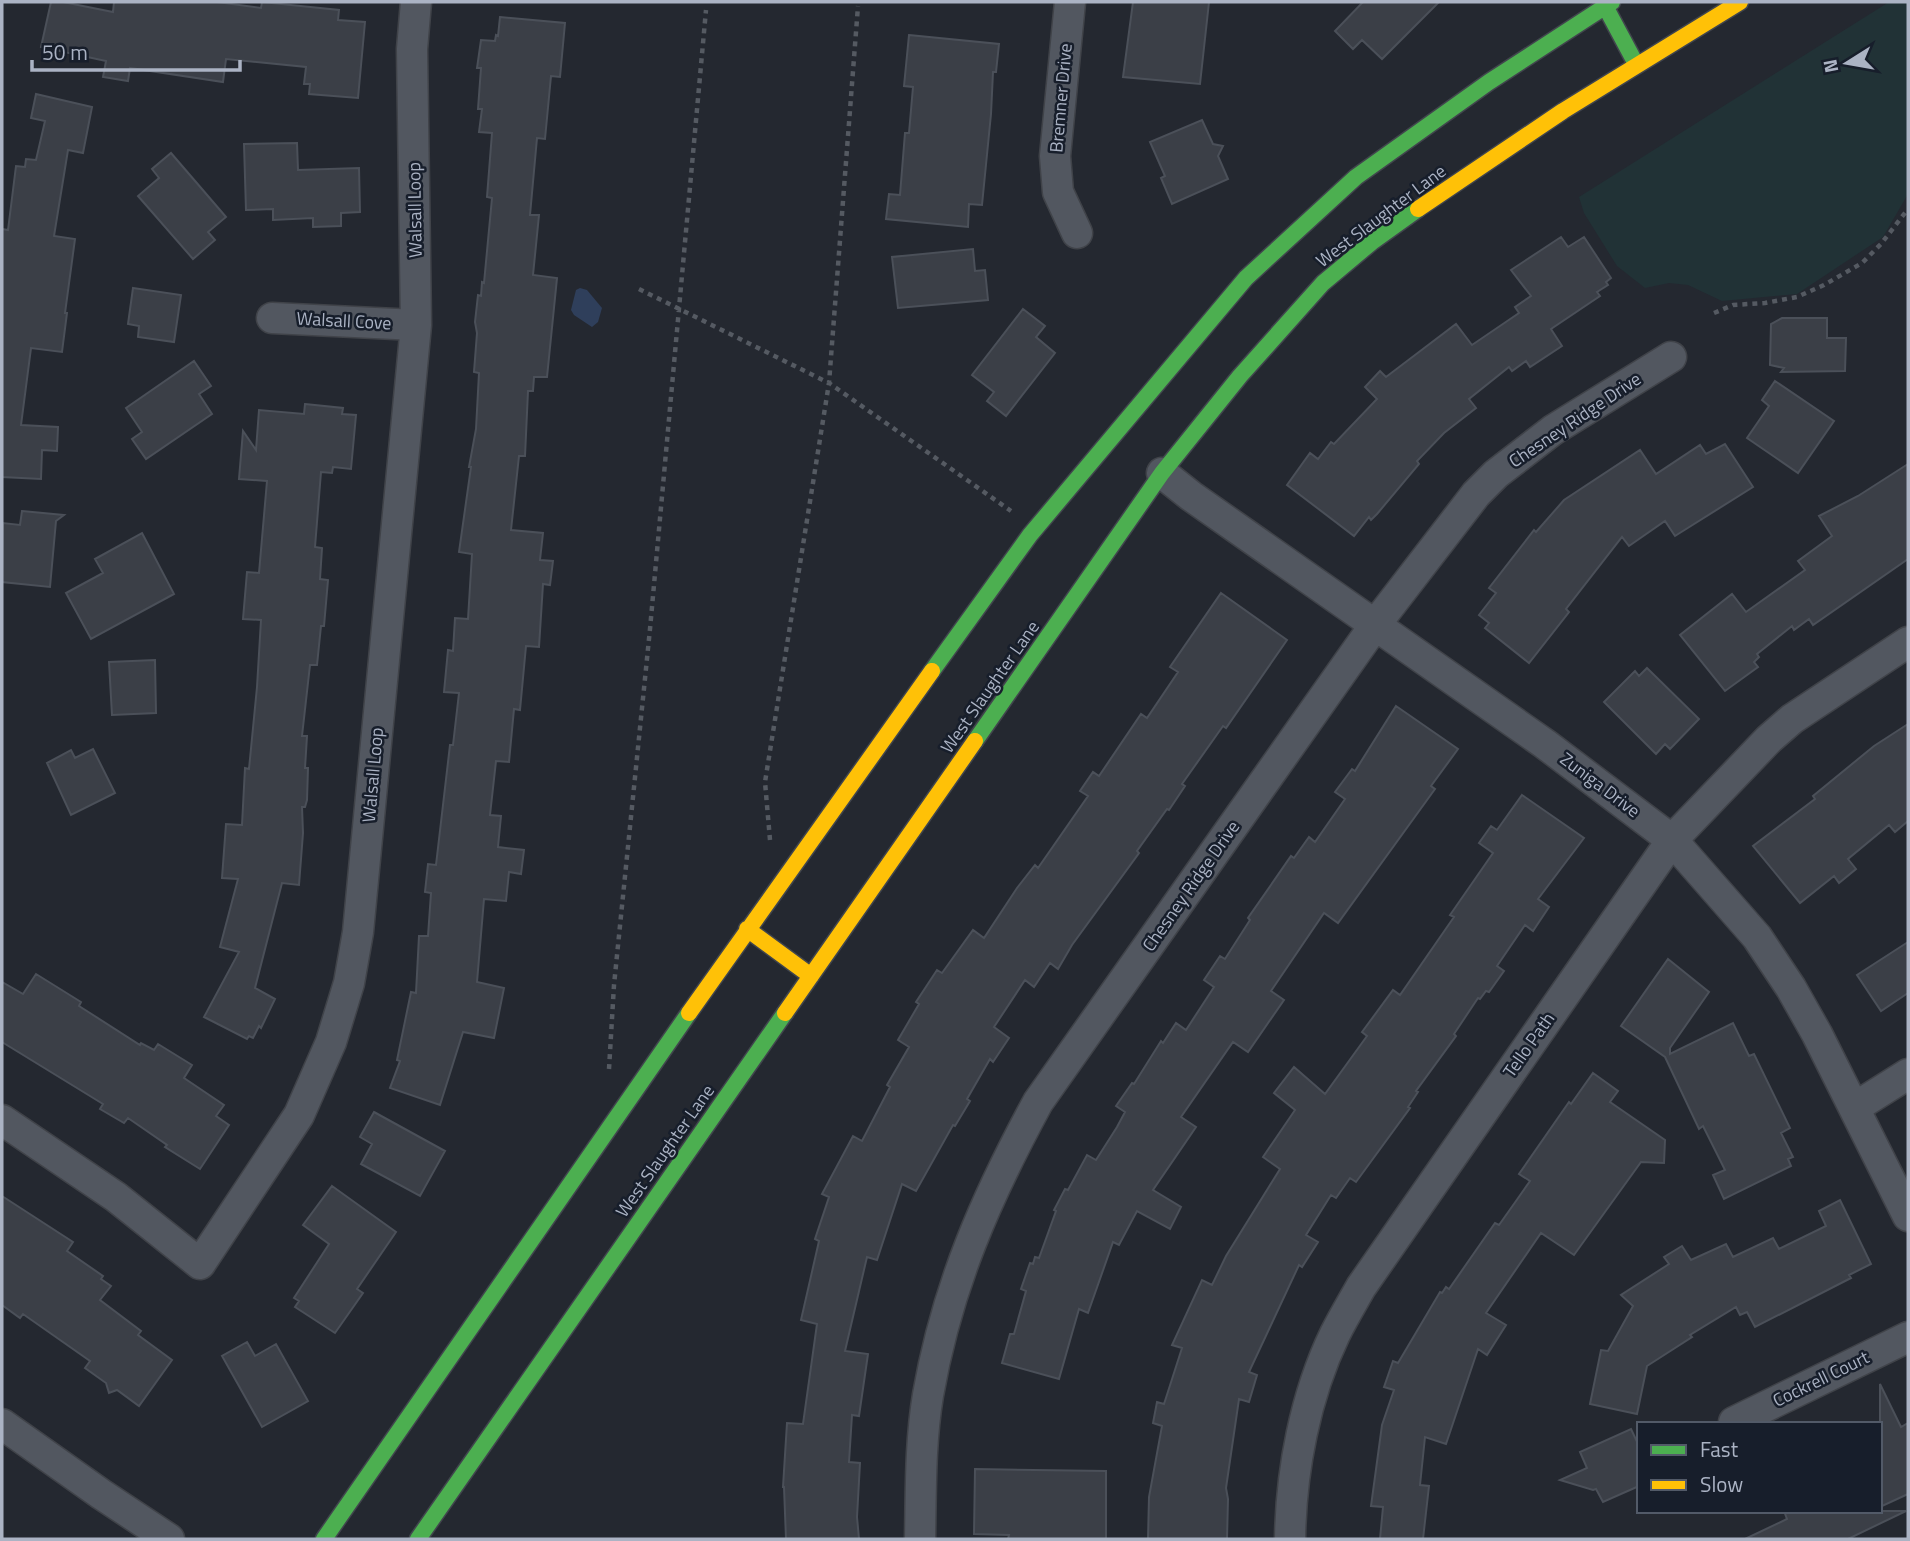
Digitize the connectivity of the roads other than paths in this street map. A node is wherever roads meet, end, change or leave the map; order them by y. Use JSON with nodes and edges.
{"nodes":[{"id":1,"x":416,"y":2,"type":"edge"},
{"id":2,"x":1070,"y":2,"type":"edge"},
{"id":3,"x":1740,"y":2,"type":"edge"},
{"id":4,"x":1608,"y":4,"type":"edge"},
{"id":5,"x":1636,"y":64,"type":"junction"},
{"id":6,"x":1077,"y":233,"type":"dead end"},
{"id":7,"x":272,"y":318,"type":"dead end"},
{"id":8,"x":416,"y":325,"type":"junction"},
{"id":9,"x":1671,"y":357,"type":"dead end"},
{"id":10,"x":1162,"y":473,"type":"junction"},
{"id":11,"x":1375,"y":625,"type":"junction"},
{"id":12,"x":1908,"y":642,"type":"edge"},
{"id":13,"x":1672,"y":840,"type":"junction"},
{"id":14,"x":747,"y":929,"type":"junction"},
{"id":15,"x":811,"y":976,"type":"junction"},
{"id":16,"x":1908,"y":1074,"type":"edge"},
{"id":17,"x":1854,"y":1108,"type":"junction"},
{"id":18,"x":2,"y":1120,"type":"edge"},
{"id":19,"x":1908,"y":1216,"type":"edge"},
{"id":20,"x":1908,"y":1337,"type":"edge"},
{"id":21,"x":1734,"y":1422,"type":"dead end"},
{"id":22,"x":2,"y":1424,"type":"edge"},
{"id":23,"x":169,"y":1539,"type":"edge"},
{"id":24,"x":324,"y":1539,"type":"edge"},
{"id":25,"x":418,"y":1539,"type":"edge"},
{"id":26,"x":920,"y":1539,"type":"edge"},
{"id":27,"x":1290,"y":1539,"type":"edge"}],
"edges":[{"from":1,"to":8,"type":"street","name":"Walsall Loop"},
{"from":2,"to":6,"type":"street","name":"Bremner Drive"},
{"from":3,"to":5,"type":"main road","name":"West Slaughter Lane"},
{"from":4,"to":5,"type":"main road"},
{"from":4,"to":14,"type":"main road"},
{"from":5,"to":10,"type":"main road","name":"West Slaughter Lane"},
{"from":7,"to":8,"type":"street","name":"Walsall Cove"},
{"from":8,"to":18,"type":"street","name":"Walsall Loop"},
{"from":9,"to":11,"type":"street","name":"Chesney Ridge Drive"},
{"from":10,"to":11,"type":"street","name":"Zuniga Drive"},
{"from":10,"to":15,"type":"main road","name":"West Slaughter Lane"},
{"from":11,"to":13,"type":"street","name":"Zuniga Drive"},
{"from":11,"to":26,"type":"street","name":"Chesney Ridge Drive"},
{"from":12,"to":13,"type":"street","name":"Tello Path"},
{"from":13,"to":17,"type":"street","name":"Zuniga Drive"},
{"from":13,"to":27,"type":"street","name":"Tello Path"},
{"from":14,"to":15,"type":"main road"},
{"from":14,"to":24,"type":"main road"},
{"from":15,"to":25,"type":"main road","name":"West Slaughter Lane"},
{"from":16,"to":17,"type":"street"},
{"from":17,"to":19,"type":"street","name":"Zuniga Drive"},
{"from":20,"to":21,"type":"street","name":"Cockrell Court"},
{"from":22,"to":23,"type":"street"}]}
